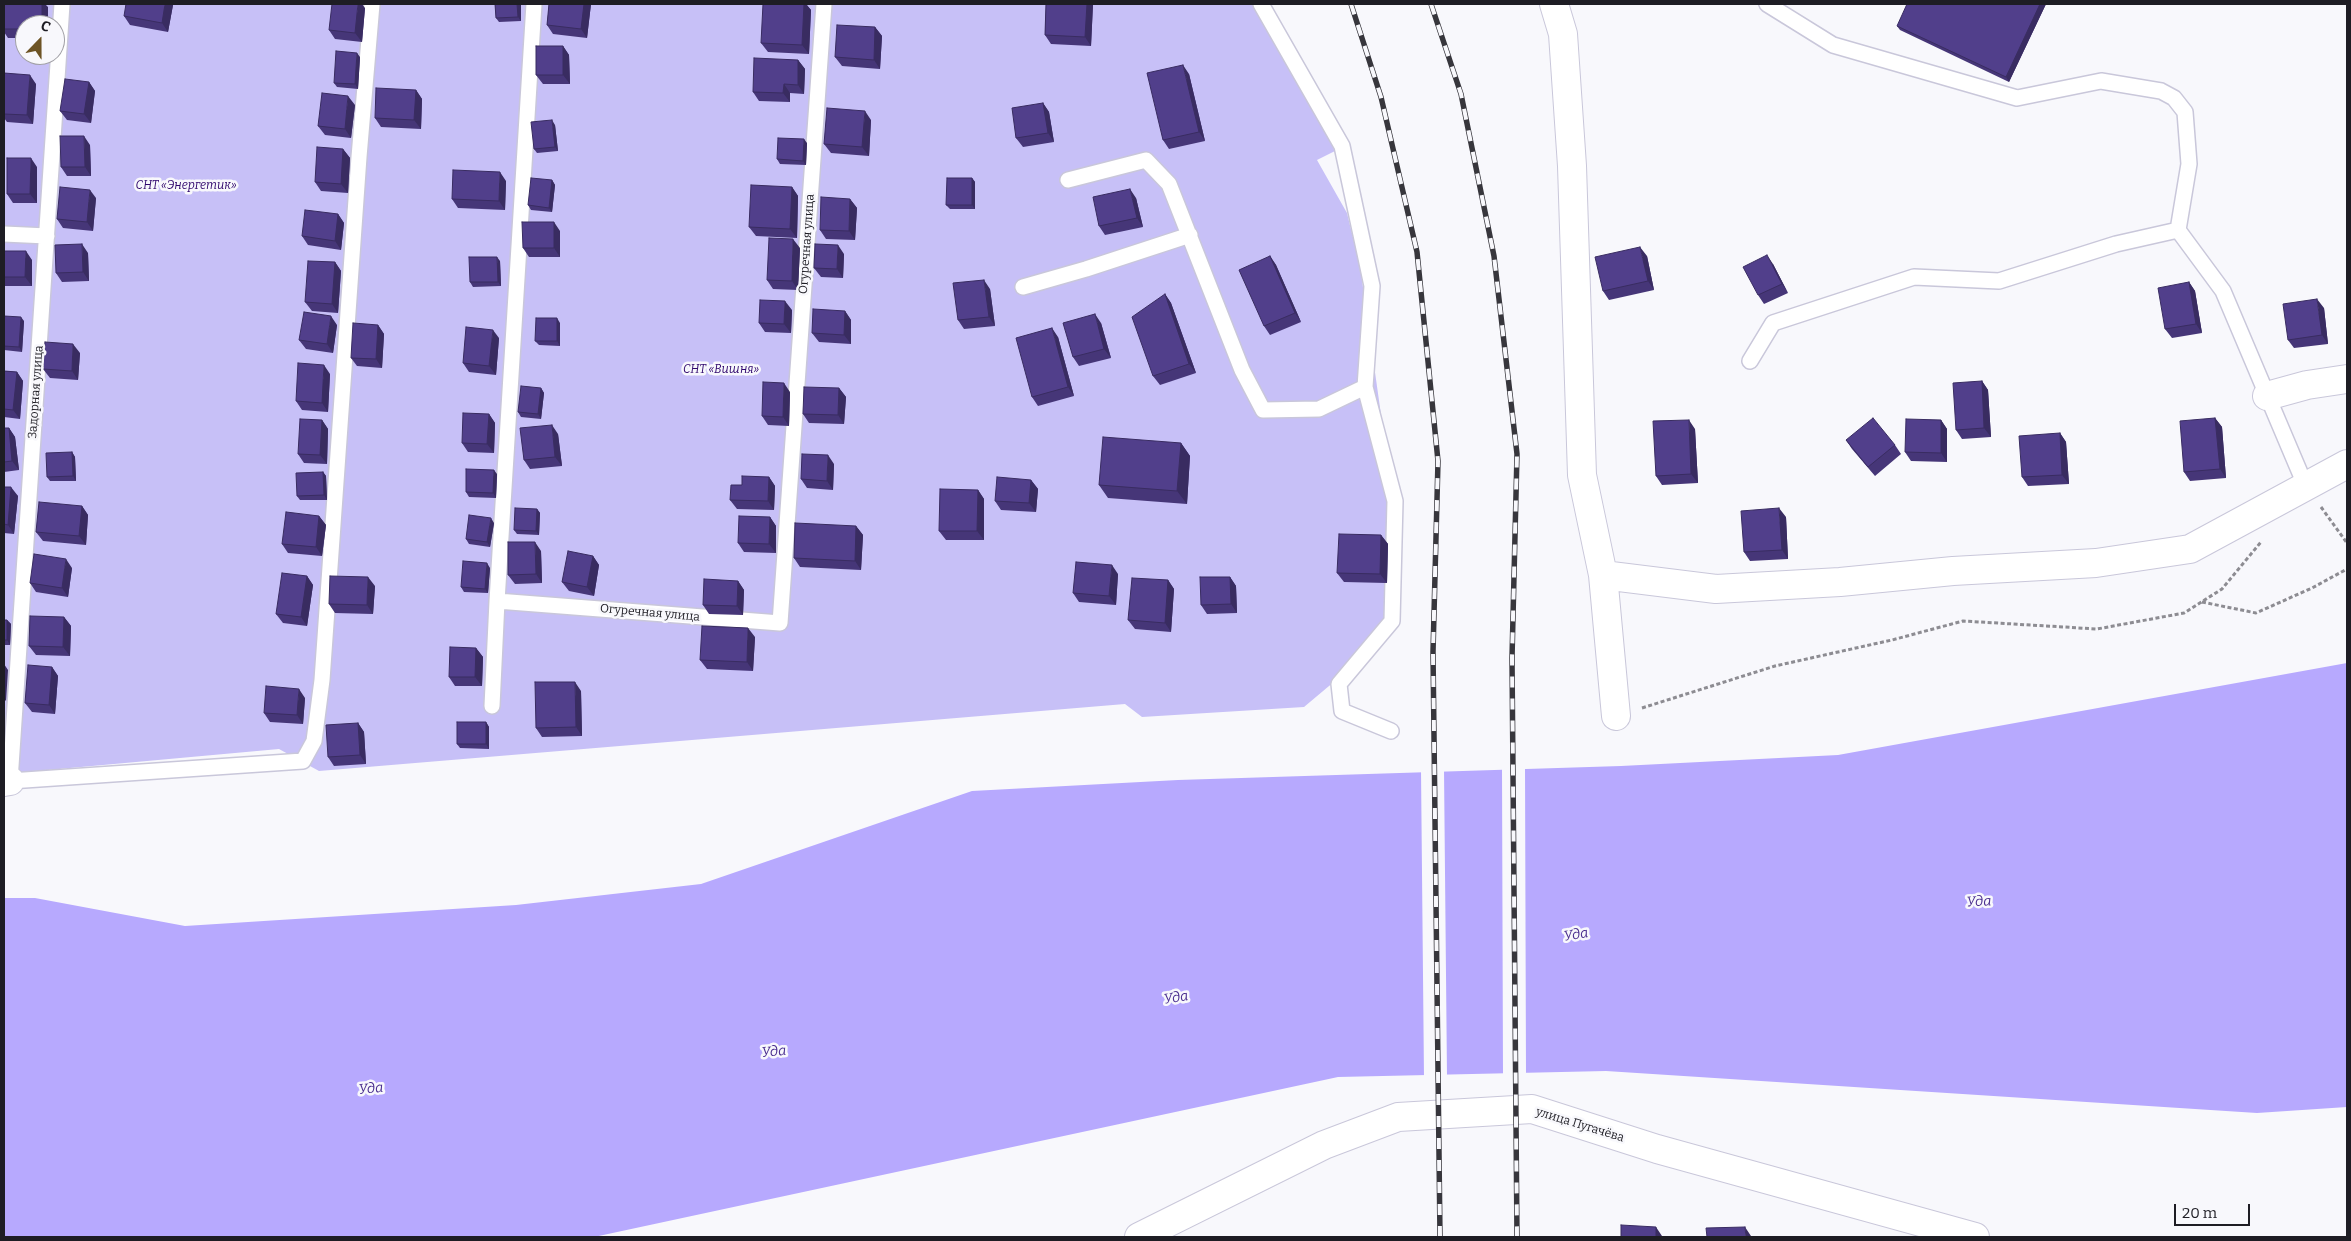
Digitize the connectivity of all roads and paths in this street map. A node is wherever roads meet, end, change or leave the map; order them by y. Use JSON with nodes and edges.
{"nodes":[{"id":1,"x":62,"y":4,"type":"edge"},
{"id":2,"x":372,"y":4,"type":"edge"},
{"id":3,"x":534,"y":4,"type":"edge"},
{"id":4,"x":824,"y":4,"type":"edge"},
{"id":5,"x":1261,"y":4,"type":"edge"},
{"id":6,"x":1554,"y":4,"type":"edge"},
{"id":7,"x":1767,"y":4,"type":"edge"},
{"id":8,"x":1068,"y":180,"type":"dead end"},
{"id":9,"x":2178,"y":230,"type":"junction"},
{"id":10,"x":4,"y":234,"type":"edge"},
{"id":11,"x":1190,"y":235,"type":"junction"},
{"id":12,"x":47,"y":236,"type":"junction"},
{"id":13,"x":1023,"y":287,"type":"dead end"},
{"id":14,"x":1750,"y":361,"type":"dead end"},
{"id":15,"x":2347,"y":379,"type":"edge"},
{"id":16,"x":1365,"y":387,"type":"junction"},
{"id":17,"x":2267,"y":396,"type":"junction"},
{"id":18,"x":2347,"y":464,"type":"edge"},
{"id":19,"x":2306,"y":487,"type":"junction"},
{"id":20,"x":2264,"y":538,"type":"dead end"},
{"id":21,"x":2347,"y":543,"type":"edge"},
{"id":22,"x":2347,"y":569,"type":"edge"},
{"id":23,"x":1604,"y":575,"type":"junction"},
{"id":24,"x":498,"y":600,"type":"junction"},
{"id":25,"x":2202,"y":602,"type":"junction"},
{"id":26,"x":492,"y":706,"type":"dead end"},
{"id":27,"x":1616,"y":716,"type":"joint"},
{"id":28,"x":1390,"y":731,"type":"dead end"},
{"id":29,"x":7,"y":781,"type":"edge"},
{"id":30,"x":1139,"y":1237,"type":"edge"},
{"id":31,"x":1975,"y":1237,"type":"edge"}],
"edges":[{"from":1,"to":12,"type":"lane","name":"Задорная улица"},
{"from":2,"to":29,"type":"lane"},
{"from":3,"to":24,"type":"lane"},
{"from":4,"to":24,"type":"lane","name":"Огуречная улица"},
{"from":5,"to":16,"type":"lane"},
{"from":6,"to":23,"type":"street"},
{"from":7,"to":9,"type":"lane"},
{"from":8,"to":11,"type":"lane"},
{"from":9,"to":14,"type":"lane"},
{"from":9,"to":17,"type":"lane"},
{"from":10,"to":12,"type":"lane"},
{"from":11,"to":13,"type":"lane"},
{"from":11,"to":16,"type":"lane"},
{"from":12,"to":29,"type":"lane","name":"Задорная улица"},
{"from":15,"to":17,"type":"street"},
{"from":16,"to":28,"type":"lane"},
{"from":17,"to":19,"type":"lane"},
{"from":18,"to":19,"type":"street"},
{"from":19,"to":21,"type":"path"},
{"from":19,"to":23,"type":"street"},
{"from":20,"to":25,"type":"path"},
{"from":22,"to":25,"type":"path"},
{"from":23,"to":27,"type":"street"},
{"from":24,"to":26,"type":"lane"},
{"from":25,"to":27,"type":"path"},
{"from":30,"to":31,"type":"street","name":"улица Пугачёва"}]}
